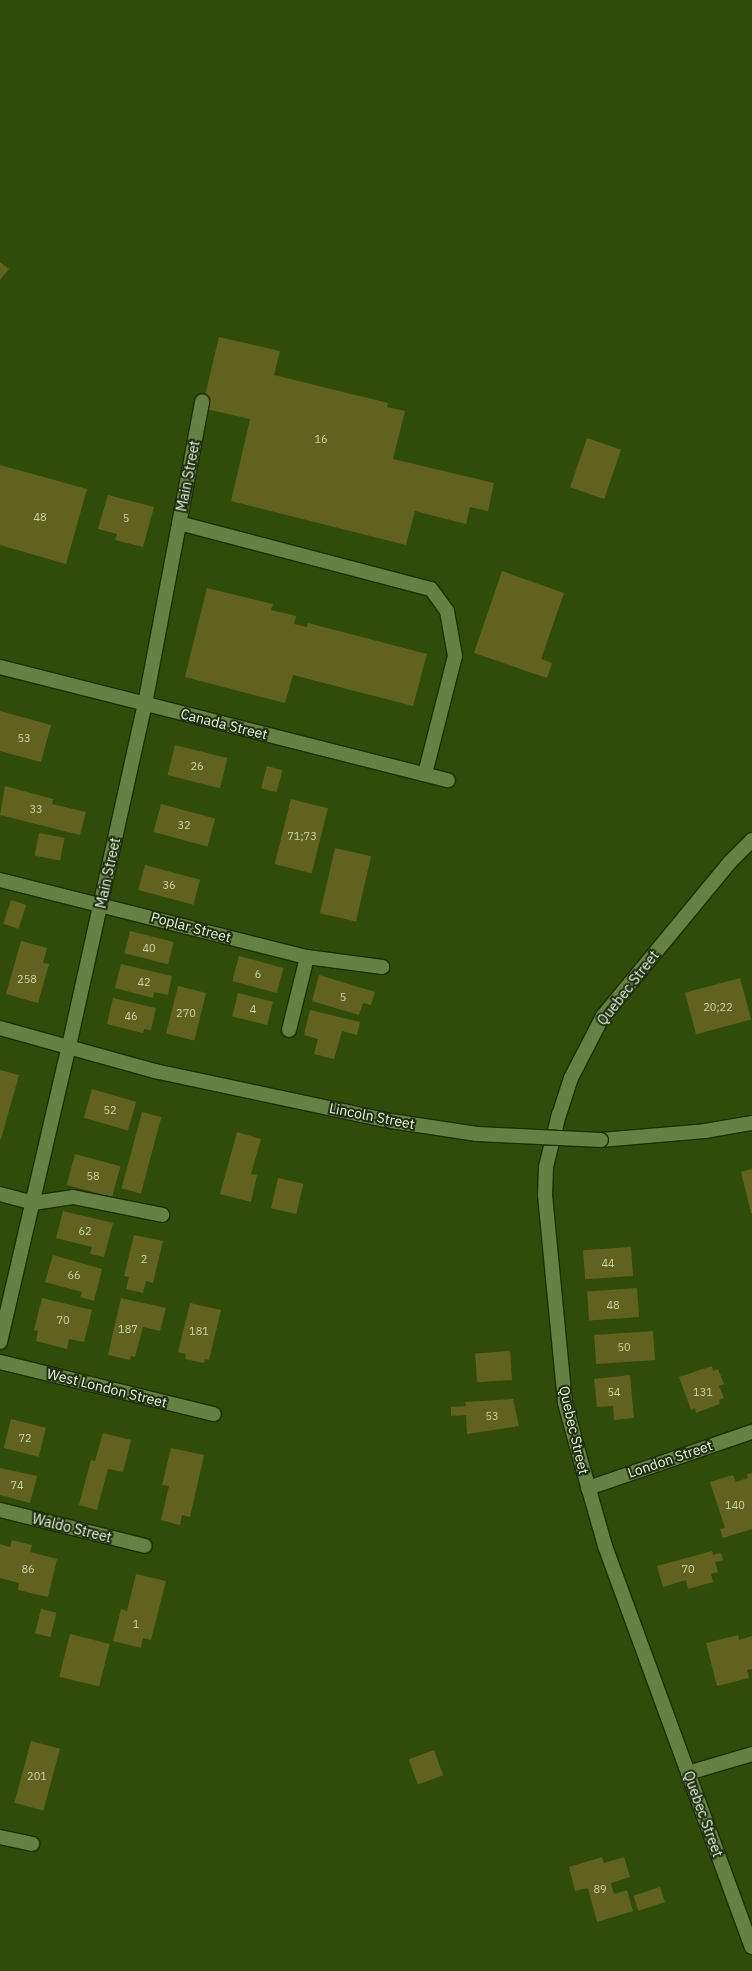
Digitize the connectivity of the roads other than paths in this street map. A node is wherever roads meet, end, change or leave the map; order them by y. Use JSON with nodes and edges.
{"nodes":[{"id":1,"x":202,"y":401,"type":"dead end"},
{"id":2,"x":179,"y":523,"type":"junction"},
{"id":3,"x":0,"y":667,"type":"edge"},
{"id":4,"x":145,"y":704,"type":"junction"},
{"id":5,"x":425,"y":774,"type":"junction"},
{"id":6,"x":448,"y":780,"type":"dead end"},
{"id":7,"x":752,"y":840,"type":"edge"},
{"id":8,"x":0,"y":880,"type":"edge"},
{"id":9,"x":101,"y":903,"type":"junction"},
{"id":10,"x":307,"y":957,"type":"junction"},
{"id":11,"x":382,"y":967,"type":"dead end"},
{"id":12,"x":0,"y":1028,"type":"edge"},
{"id":13,"x":289,"y":1030,"type":"dead end"},
{"id":14,"x":69,"y":1046,"type":"junction"},
{"id":15,"x":752,"y":1123,"type":"edge"},
{"id":16,"x":0,"y":1194,"type":"edge"},
{"id":17,"x":33,"y":1203,"type":"junction"},
{"id":18,"x":162,"y":1215,"type":"dead end"},
{"id":19,"x":0,"y":1342,"type":"edge"},
{"id":20,"x":0,"y":1362,"type":"edge"},
{"id":21,"x":214,"y":1414,"type":"dead end"},
{"id":22,"x":752,"y":1432,"type":"edge"},
{"id":23,"x":588,"y":1488,"type":"junction"},
{"id":24,"x":0,"y":1510,"type":"edge"},
{"id":25,"x":145,"y":1546,"type":"dead end"},
{"id":26,"x":752,"y":1754,"type":"edge"},
{"id":27,"x":688,"y":1773,"type":"junction"},
{"id":28,"x":0,"y":1837,"type":"edge"},
{"id":29,"x":32,"y":1844,"type":"dead end"},
{"id":30,"x":752,"y":1947,"type":"edge"}],
"edges":[{"from":1,"to":2,"type":"street","name":"Main Street"},
{"from":2,"to":4,"type":"street","name":"Main Street"},
{"from":2,"to":5,"type":"street"},
{"from":3,"to":4,"type":"street","name":"Canada Street"},
{"from":4,"to":5,"type":"street","name":"Canada Street"},
{"from":4,"to":9,"type":"street","name":"Main Street"},
{"from":5,"to":6,"type":"street","name":"Canada Street"},
{"from":7,"to":23,"type":"street","name":"Quebec Street"},
{"from":8,"to":9,"type":"street","name":"Poplar Street"},
{"from":9,"to":10,"type":"street","name":"Poplar Street"},
{"from":9,"to":14,"type":"street","name":"Main Street"},
{"from":10,"to":11,"type":"street","name":"Poplar Street"},
{"from":10,"to":13,"type":"street"},
{"from":12,"to":14,"type":"street","name":"Lincoln Street"},
{"from":14,"to":15,"type":"street","name":"Lincoln Street","bridge":true},
{"from":14,"to":17,"type":"street","name":"Main Street"},
{"from":16,"to":17,"type":"street"},
{"from":17,"to":18,"type":"street"},
{"from":17,"to":19,"type":"street","name":"Main Street"},
{"from":20,"to":21,"type":"street","name":"West London Street"},
{"from":22,"to":23,"type":"street","name":"London Street"},
{"from":23,"to":27,"type":"street","name":"Quebec Street"},
{"from":24,"to":25,"type":"street","name":"Waldo Street"},
{"from":26,"to":27,"type":"street"},
{"from":27,"to":30,"type":"street","name":"Quebec Street"},
{"from":28,"to":29,"type":"street"}]}
